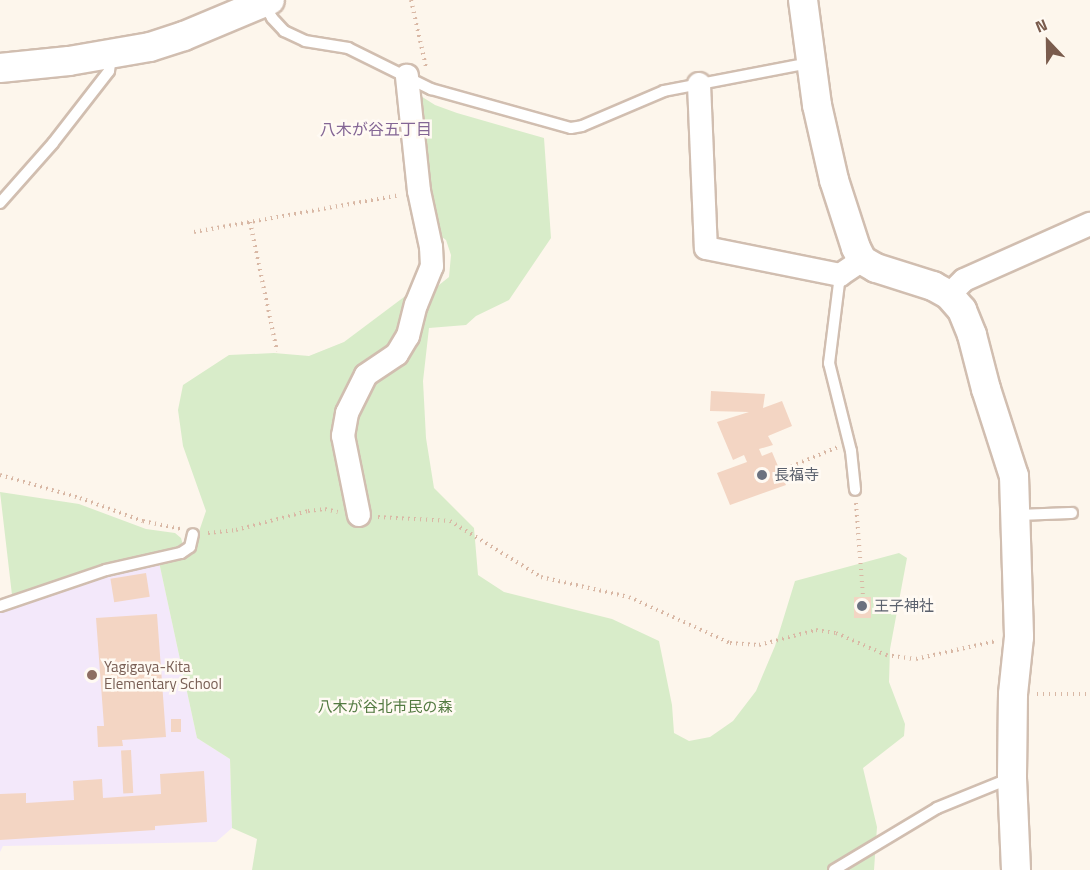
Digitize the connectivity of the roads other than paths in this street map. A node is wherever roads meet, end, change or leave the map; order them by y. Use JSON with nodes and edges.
{"nodes":[{"id":1,"x":803,"y":0,"type":"edge"},
{"id":2,"x":267,"y":2,"type":"edge"},
{"id":3,"x":112,"y":54,"type":"junction"},
{"id":4,"x":810,"y":63,"type":"junction"},
{"id":5,"x":0,"y":68,"type":"edge"},
{"id":6,"x":407,"y":76,"type":"junction"},
{"id":7,"x":699,"y":84,"type":"junction"},
{"id":8,"x":0,"y":203,"type":"edge"},
{"id":9,"x":1090,"y":224,"type":"edge"},
{"id":10,"x":851,"y":268,"type":"junction"},
{"id":11,"x":949,"y":295,"type":"junction"},
{"id":12,"x":855,"y":490,"type":"road end"},
{"id":13,"x":1072,"y":513,"type":"dead end"},
{"id":14,"x":359,"y":515,"type":"road end"},
{"id":15,"x":1017,"y":515,"type":"junction"},
{"id":16,"x":193,"y":534,"type":"road end"},
{"id":17,"x":0,"y":606,"type":"edge"},
{"id":18,"x":1012,"y":778,"type":"junction"},
{"id":19,"x":834,"y":870,"type":"edge"},
{"id":20,"x":1016,"y":870,"type":"edge"}],
"edges":[{"from":1,"to":4,"type":"street"},
{"from":2,"to":3,"type":"street"},
{"from":2,"to":6,"type":"lane"},
{"from":3,"to":5,"type":"street"},
{"from":3,"to":8,"type":"lane"},
{"from":4,"to":7,"type":"lane"},
{"from":4,"to":10,"type":"street"},
{"from":6,"to":7,"type":"lane"},
{"from":6,"to":14,"type":"street"},
{"from":7,"to":10,"type":"street"},
{"from":9,"to":11,"type":"street"},
{"from":10,"to":11,"type":"street"},
{"from":10,"to":12,"type":"lane"},
{"from":11,"to":15,"type":"street"},
{"from":13,"to":15,"type":"lane"},
{"from":15,"to":18,"type":"street"},
{"from":16,"to":17,"type":"lane"},
{"from":18,"to":19,"type":"lane"},
{"from":18,"to":20,"type":"street"}]}
